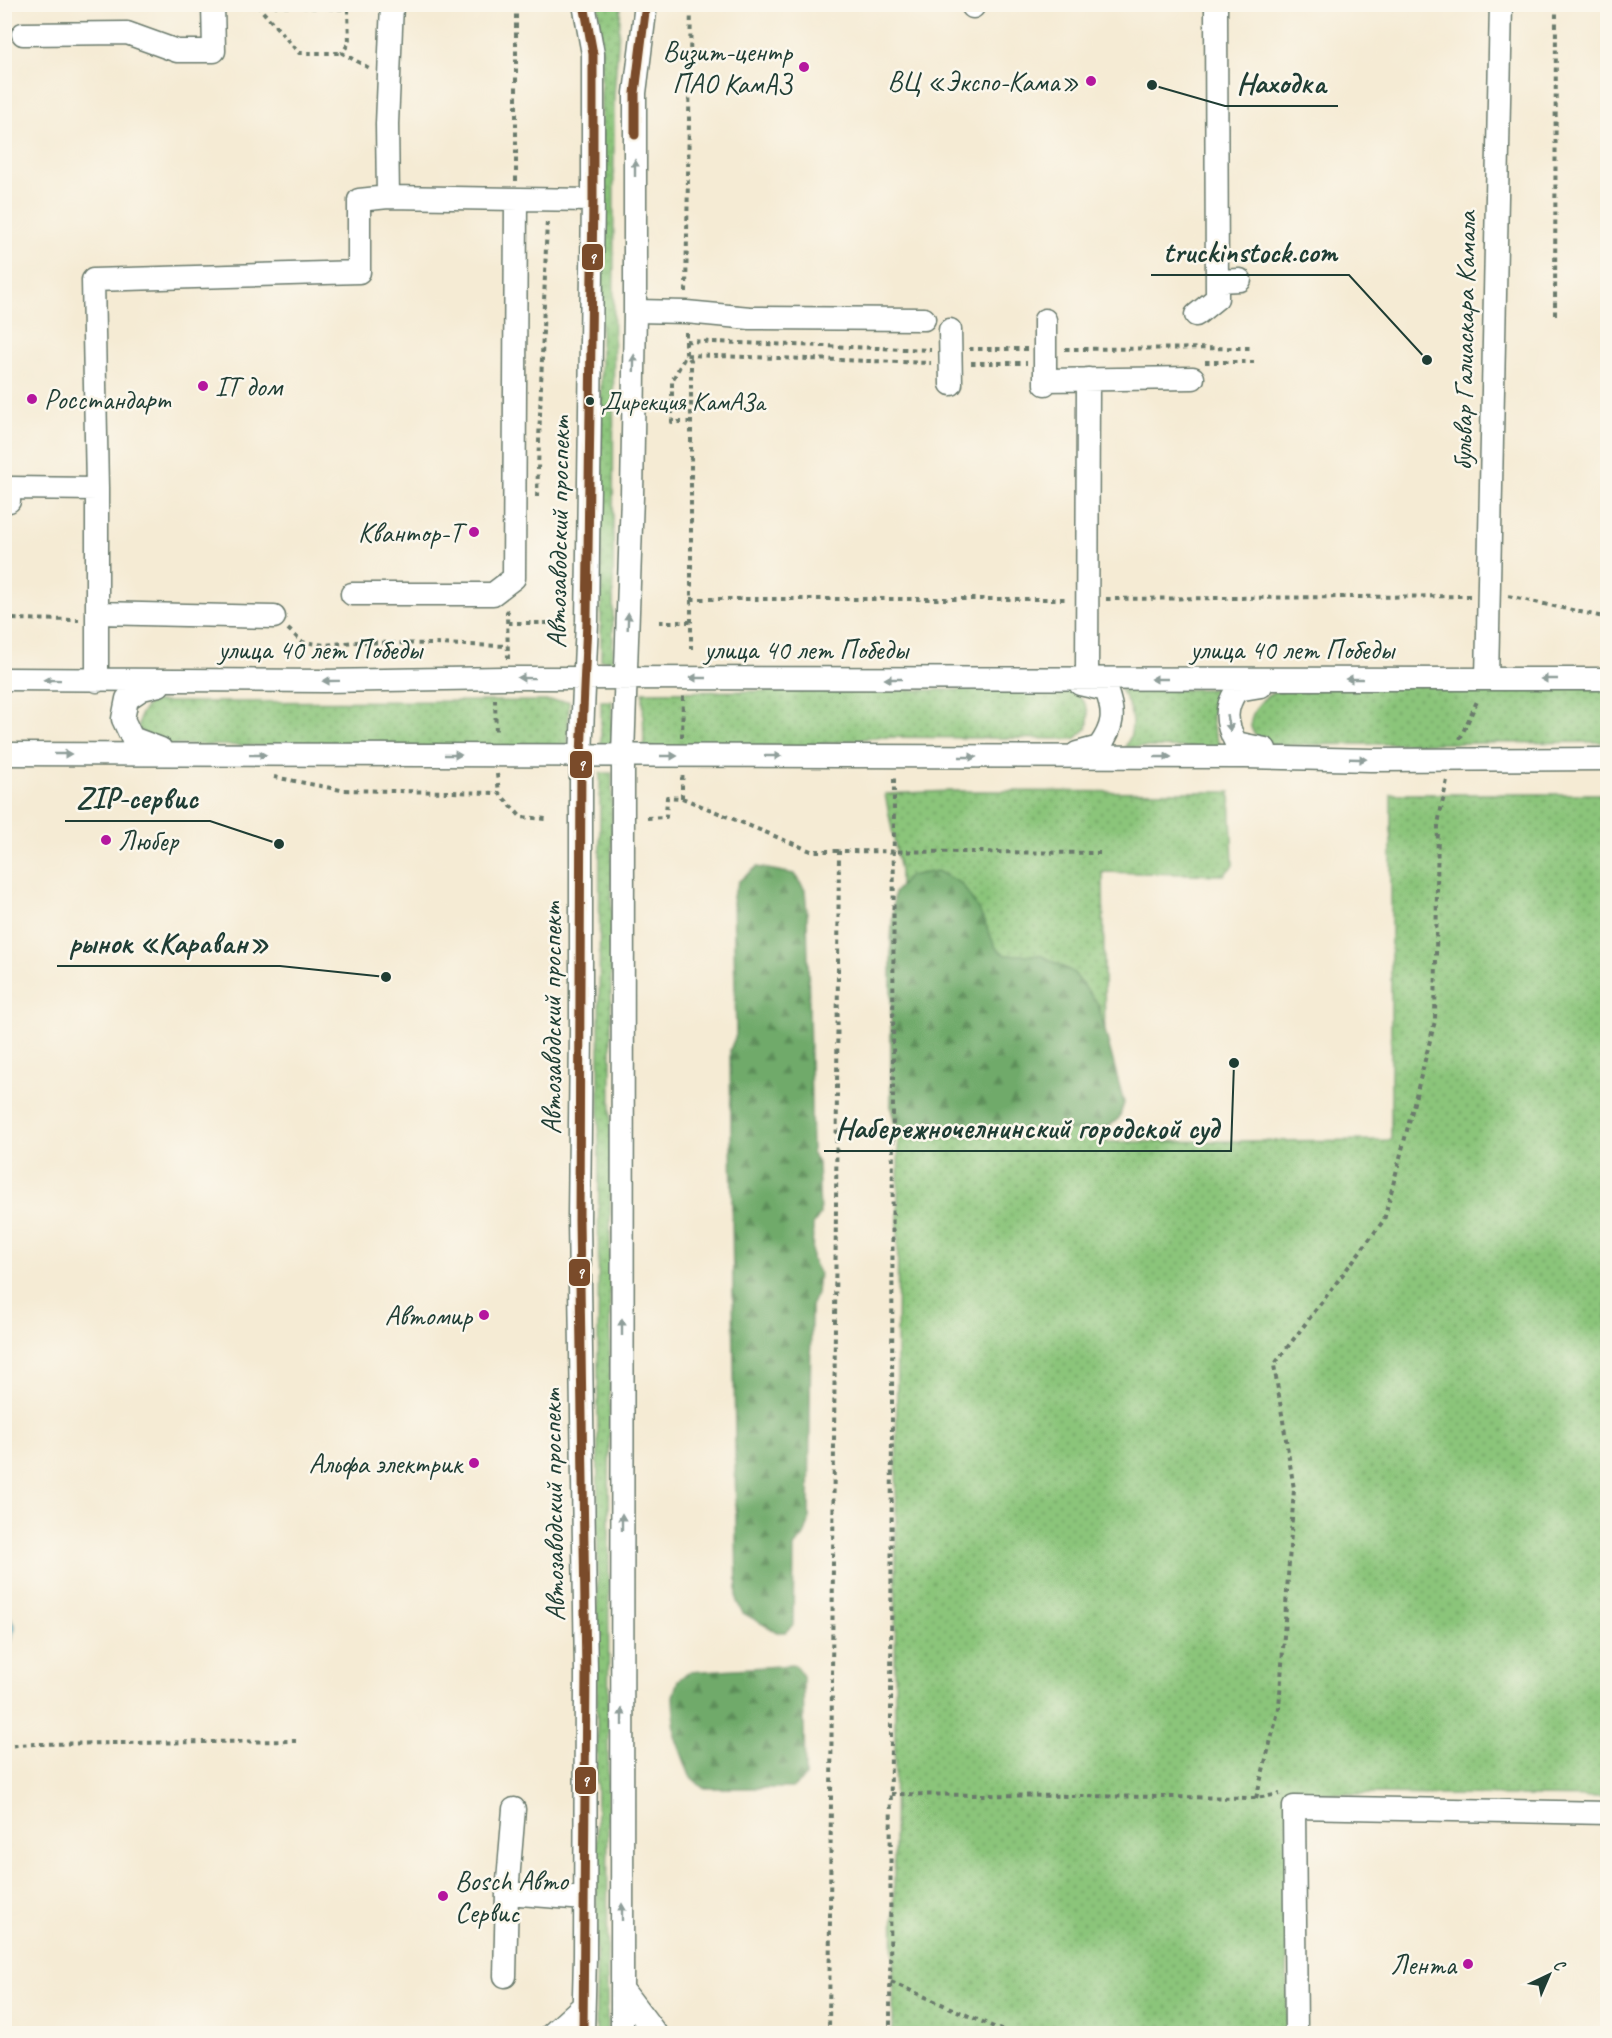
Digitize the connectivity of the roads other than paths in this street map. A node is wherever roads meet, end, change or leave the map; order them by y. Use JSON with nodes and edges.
{"nodes":[{"id":1,"x":213,"y":4,"type":"edge"},
{"id":2,"x":392,"y":4,"type":"edge"},
{"id":3,"x":584,"y":4,"type":"edge"},
{"id":4,"x":646,"y":4,"type":"edge"},
{"id":5,"x":1216,"y":4,"type":"edge"},
{"id":6,"x":1501,"y":4,"type":"edge"},
{"id":7,"x":23,"y":34,"type":"dead end"},
{"id":8,"x":388,"y":196,"type":"junction"},
{"id":9,"x":516,"y":199,"type":"junction"},
{"id":10,"x":593,"y":200,"type":"junction"},
{"id":11,"x":1240,"y":280,"type":"dead end"},
{"id":12,"x":1217,"y":281,"type":"junction"},
{"id":13,"x":635,"y":312,"type":"junction"},
{"id":14,"x":1196,"y":315,"type":"dead end"},
{"id":15,"x":924,"y":319,"type":"dead end"},
{"id":16,"x":1045,"y":320,"type":"dead end"},
{"id":17,"x":950,"y":330,"type":"dead end"},
{"id":18,"x":1193,"y":378,"type":"dead end"},
{"id":19,"x":1088,"y":379,"type":"junction"},
{"id":20,"x":951,"y":384,"type":"dead end"},
{"id":21,"x":97,"y":489,"type":"junction"},
{"id":22,"x":4,"y":501,"type":"edge"},
{"id":23,"x":352,"y":594,"type":"dead end"},
{"id":24,"x":98,"y":613,"type":"junction"},
{"id":25,"x":274,"y":617,"type":"road end"},
{"id":26,"x":4,"y":679,"type":"edge"},
{"id":27,"x":177,"y":679,"type":"junction"},
{"id":28,"x":625,"y":679,"type":"junction"},
{"id":29,"x":1060,"y":679,"type":"junction"},
{"id":30,"x":1087,"y":679,"type":"junction"},
{"id":31,"x":1301,"y":679,"type":"junction"},
{"id":32,"x":1487,"y":679,"type":"junction"},
{"id":33,"x":1608,"y":679,"type":"edge"},
{"id":34,"x":585,"y":680,"type":"junction"},
{"id":35,"x":97,"y":681,"type":"junction"},
{"id":36,"x":4,"y":754,"type":"edge"},
{"id":37,"x":176,"y":754,"type":"junction"},
{"id":38,"x":581,"y":755,"type":"junction"},
{"id":39,"x":623,"y":755,"type":"junction"},
{"id":40,"x":1061,"y":757,"type":"junction"},
{"id":41,"x":1301,"y":758,"type":"junction"},
{"id":42,"x":1608,"y":759,"type":"edge"},
{"id":43,"x":514,"y":1809,"type":"dead end"},
{"id":44,"x":1608,"y":1814,"type":"edge"},
{"id":45,"x":507,"y":1893,"type":"junction"},
{"id":46,"x":585,"y":1899,"type":"junction"},
{"id":47,"x":585,"y":1956,"type":"junction"},
{"id":48,"x":622,"y":1958,"type":"junction"},
{"id":49,"x":505,"y":1976,"type":"dead end"},
{"id":50,"x":622,"y":1989,"type":"junction"},
{"id":51,"x":583,"y":2006,"type":"junction"},
{"id":52,"x":552,"y":2034,"type":"edge"},
{"id":53,"x":583,"y":2034,"type":"edge"},
{"id":54,"x":622,"y":2034,"type":"edge"},
{"id":55,"x":656,"y":2034,"type":"edge"},
{"id":56,"x":1296,"y":2034,"type":"edge"}],
"edges":[{"from":1,"to":7,"type":"street"},
{"from":2,"to":8,"type":"street"},
{"from":3,"to":10,"type":"street","name":"Автозаводский проспект"},
{"from":13,"to":4,"type":"street","one_way":true},
{"from":5,"to":12,"type":"street"},
{"from":6,"to":32,"type":"street","name":"бульвар Галиаскара Камала"},
{"from":8,"to":9,"type":"street"},
{"from":8,"to":21,"type":"street"},
{"from":9,"to":10,"type":"street"},
{"from":9,"to":23,"type":"street"},
{"from":10,"to":34,"type":"street","name":"Автозаводский проспект"},
{"from":11,"to":12,"type":"street"},
{"from":12,"to":14,"type":"street"},
{"from":13,"to":15,"type":"street"},
{"from":28,"to":13,"type":"street","one_way":true},
{"from":16,"to":19,"type":"street"},
{"from":17,"to":20,"type":"street"},
{"from":18,"to":19,"type":"street"},
{"from":19,"to":30,"type":"street"},
{"from":21,"to":22,"type":"street"},
{"from":21,"to":24,"type":"street"},
{"from":24,"to":25,"type":"street"},
{"from":24,"to":35,"type":"street"},
{"from":35,"to":26,"type":"street","name":"улица 40 лет Победы","one_way":true},
{"from":34,"to":27,"type":"street","name":"улица 40 лет Победы","one_way":true},
{"from":27,"to":35,"type":"street","name":"улица 40 лет Победы"},
{"from":27,"to":37,"type":"street"},
{"from":29,"to":28,"type":"street","name":"улица 40 лет Победы","one_way":true},
{"from":28,"to":34,"type":"street","name":"улица 40 лет Победы"},
{"from":28,"to":39,"type":"street"},
{"from":29,"to":30,"type":"street","name":"улица 40 лет Победы"},
{"from":29,"to":40,"type":"street"},
{"from":31,"to":30,"type":"street","name":"улица 40 лет Победы","one_way":true},
{"from":32,"to":31,"type":"street","name":"улица 40 лет Победы","one_way":true},
{"from":31,"to":41,"type":"street","one_way":true},
{"from":33,"to":32,"type":"street","name":"улица 40 лет Победы","one_way":true},
{"from":34,"to":38,"type":"street","name":"Автозаводский проспект"},
{"from":36,"to":37,"type":"street","one_way":true},
{"from":37,"to":38,"type":"street","one_way":true},
{"from":38,"to":39,"type":"street"},
{"from":38,"to":46,"type":"street","name":"Автозаводский проспект"},
{"from":39,"to":40,"type":"street","one_way":true},
{"from":48,"to":39,"type":"street","one_way":true},
{"from":40,"to":41,"type":"street","one_way":true},
{"from":41,"to":42,"type":"street","one_way":true},
{"from":43,"to":45,"type":"street"},
{"from":44,"to":56,"type":"street"},
{"from":45,"to":46,"type":"street"},
{"from":45,"to":49,"type":"street"},
{"from":46,"to":47,"type":"street","name":"Автозаводский проспект"},
{"from":47,"to":48,"type":"street"},
{"from":47,"to":51,"type":"street","name":"Автозаводский проспект"},
{"from":48,"to":50,"type":"street"},
{"from":50,"to":54,"type":"street"},
{"from":50,"to":55,"type":"street"},
{"from":51,"to":52,"type":"street"},
{"from":51,"to":53,"type":"street","name":"Автозаводский проспект"}]}
